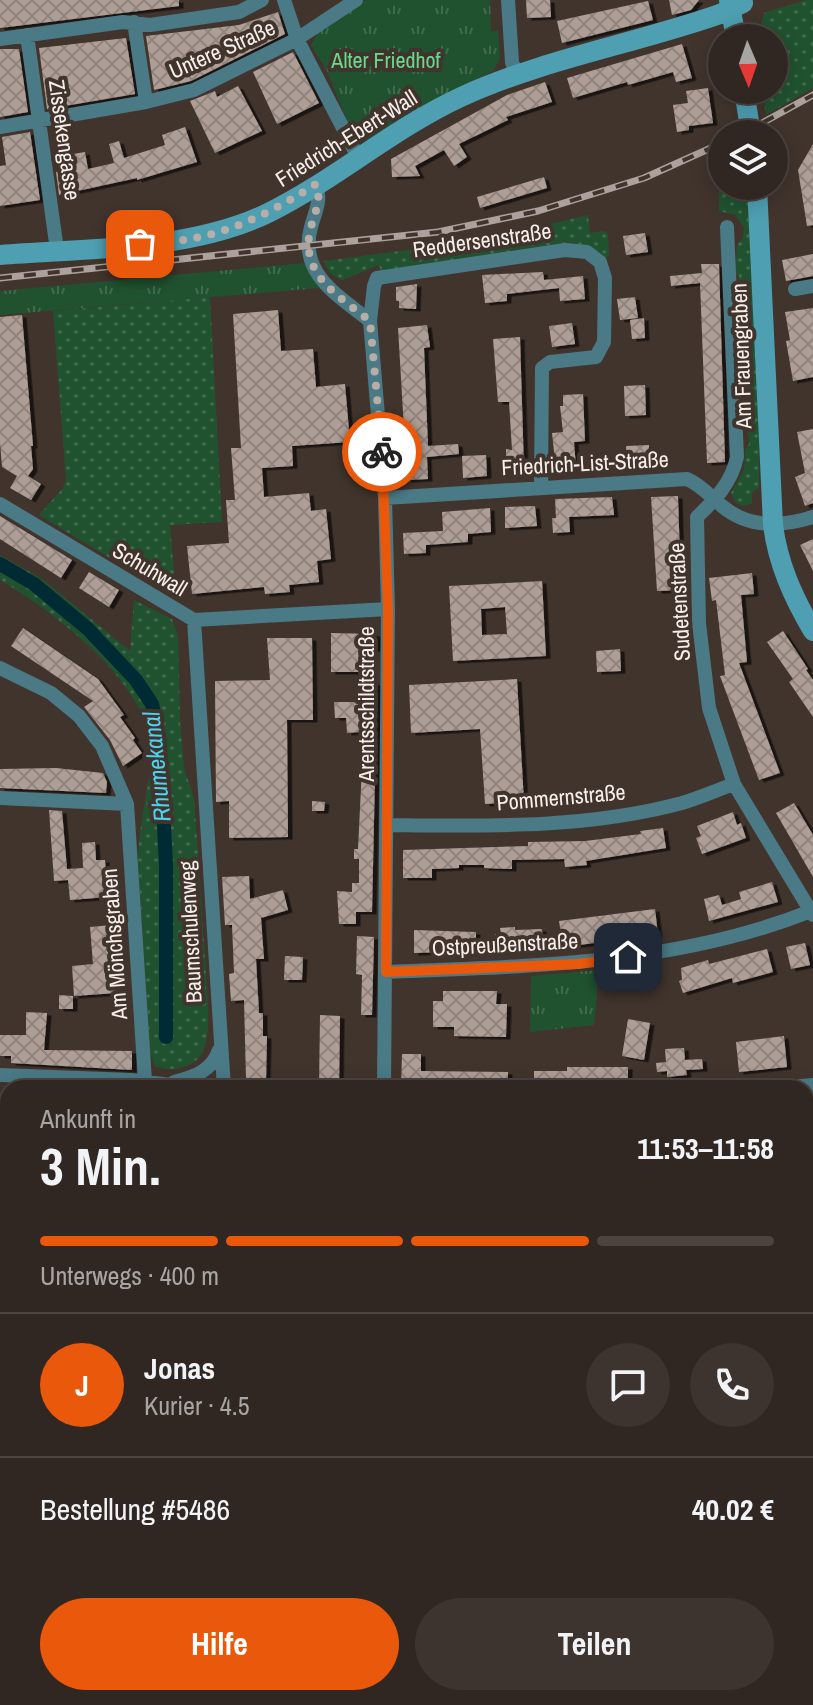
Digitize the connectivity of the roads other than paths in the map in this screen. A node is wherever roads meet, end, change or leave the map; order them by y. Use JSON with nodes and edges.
{"nodes":[{"id":1,"x":262,"y":0,"type":"edge"},
{"id":2,"x":284,"y":0,"type":"edge"},
{"id":3,"x":356,"y":0,"type":"edge"},
{"id":4,"x":508,"y":0,"type":"edge"},
{"id":5,"x":726,"y":6,"type":"edge"},
{"id":6,"x":134,"y":22,"type":"junction"},
{"id":7,"x":27,"y":35,"type":"junction"},
{"id":8,"x":0,"y":39,"type":"edge"},
{"id":9,"x":297,"y":39,"type":"junction"},
{"id":10,"x":516,"y":74,"type":"junction"},
{"id":11,"x":146,"y":102,"type":"junction"},
{"id":12,"x":41,"y":121,"type":"junction"},
{"id":13,"x":0,"y":127,"type":"edge"},
{"id":14,"x":358,"y":157,"type":"junction"},
{"id":15,"x":316,"y":184,"type":"junction"},
{"id":16,"x":758,"y":200,"type":"edge"},
{"id":17,"x":727,"y":227,"type":"dead end"},
{"id":18,"x":57,"y":250,"type":"junction"},
{"id":19,"x":0,"y":255,"type":"edge"},
{"id":20,"x":813,"y":286,"type":"edge"},
{"id":21,"x":795,"y":289,"type":"dead end"},
{"id":22,"x":370,"y":321,"type":"junction"},
{"id":23,"x":541,"y":487,"type":"junction"},
{"id":24,"x":385,"y":498,"type":"junction"},
{"id":25,"x":715,"y":500,"type":"junction"},
{"id":26,"x":0,"y":504,"type":"edge"},
{"id":27,"x":813,"y":517,"type":"edge"},
{"id":28,"x":773,"y":525,"type":"junction"},
{"id":29,"x":388,"y":609,"type":"junction"},
{"id":30,"x":194,"y":620,"type":"junction"},
{"id":31,"x":813,"y":631,"type":"edge"},
{"id":32,"x":0,"y":668,"type":"edge"},
{"id":33,"x":734,"y":784,"type":"junction"},
{"id":34,"x":0,"y":798,"type":"edge"},
{"id":35,"x":127,"y":804,"type":"junction"},
{"id":36,"x":387,"y":825,"type":"junction"},
{"id":37,"x":812,"y":913,"type":"edge"},
{"id":38,"x":386,"y":972,"type":"junction"},
{"id":39,"x":219,"y":1049,"type":"junction"},
{"id":40,"x":0,"y":1075,"type":"edge"},
{"id":41,"x":121,"y":1080,"type":"edge"},
{"id":42,"x":145,"y":1080,"type":"edge"},
{"id":43,"x":175,"y":1080,"type":"edge"},
{"id":44,"x":223,"y":1080,"type":"edge"},
{"id":45,"x":384,"y":1080,"type":"edge"}],
"edges":[{"from":1,"to":6,"type":"street"},
{"from":2,"to":9,"type":"street"},
{"from":3,"to":9,"type":"street","name":"Untere Straße"},
{"from":4,"to":10,"type":"street"},
{"from":5,"to":10,"type":"main road","name":"Friedrich-Ebert-Wall"},
{"from":6,"to":7,"type":"street"},
{"from":6,"to":11,"type":"street"},
{"from":7,"to":8,"type":"street"},
{"from":7,"to":12,"type":"street","name":"Zissekengasse"},
{"from":9,"to":11,"type":"street","name":"Untere Straße"},
{"from":9,"to":14,"type":"street"},
{"from":10,"to":14,"type":"main road","name":"Friedrich-Ebert-Wall"},
{"from":11,"to":12,"type":"street","name":"Untere Straße"},
{"from":12,"to":13,"type":"street","name":"Untere Straße"},
{"from":12,"to":18,"type":"street","name":"Zissekengasse"},
{"from":14,"to":15,"type":"main road","name":"Friedrich-Ebert-Wall"},
{"from":15,"to":18,"type":"main road","name":"Friedrich-Ebert-Wall"},
{"from":15,"to":22,"type":"street"},
{"from":16,"to":28,"type":"main road","name":"Am Frauengraben"},
{"from":17,"to":25,"type":"street","name":"Sudetenstraße"},
{"from":18,"to":19,"type":"main road","name":"Friedrich-Ebert-Wall"},
{"from":20,"to":21,"type":"street"},
{"from":22,"to":23,"type":"street","name":"Reddersenstraße"},
{"from":22,"to":24,"type":"street","name":"Arentsschildtstraße"},
{"from":23,"to":24,"type":"street","name":"Friedrich-List-Straße"},
{"from":23,"to":25,"type":"street","name":"Friedrich-List-Straße"},
{"from":24,"to":29,"type":"street","name":"Arentsschildtstraße"},
{"from":25,"to":28,"type":"street","name":"Friedrich-List-Straße"},
{"from":25,"to":33,"type":"street","name":"Sudetenstraße"},
{"from":26,"to":30,"type":"street","name":"Schuhwall"},
{"from":27,"to":28,"type":"street"},
{"from":28,"to":31,"type":"main road","name":"Am Frauengraben"},
{"from":29,"to":30,"type":"street","name":"Schuhwall"},
{"from":29,"to":36,"type":"street","name":"Arentsschildtstraße"},
{"from":30,"to":39,"type":"street","name":"Baumschulenweg"},
{"from":32,"to":35,"type":"street","name":"Am Mönchsgraben"},
{"from":33,"to":36,"type":"street","name":"Pommernstraße"},
{"from":33,"to":37,"type":"street","name":"Sudetenstraße"},
{"from":34,"to":35,"type":"street"},
{"from":35,"to":42,"type":"street","name":"Am Mönchsgraben"},
{"from":36,"to":38,"type":"street","name":"Arentsschildtstraße"},
{"from":37,"to":38,"type":"street","name":"Ostpreußenstraße"},
{"from":38,"to":45,"type":"street","name":"Arentsschildtstraße"},
{"from":39,"to":43,"type":"street"},
{"from":39,"to":44,"type":"street","name":"Baumschulenweg"},
{"from":40,"to":41,"type":"street"}]}
